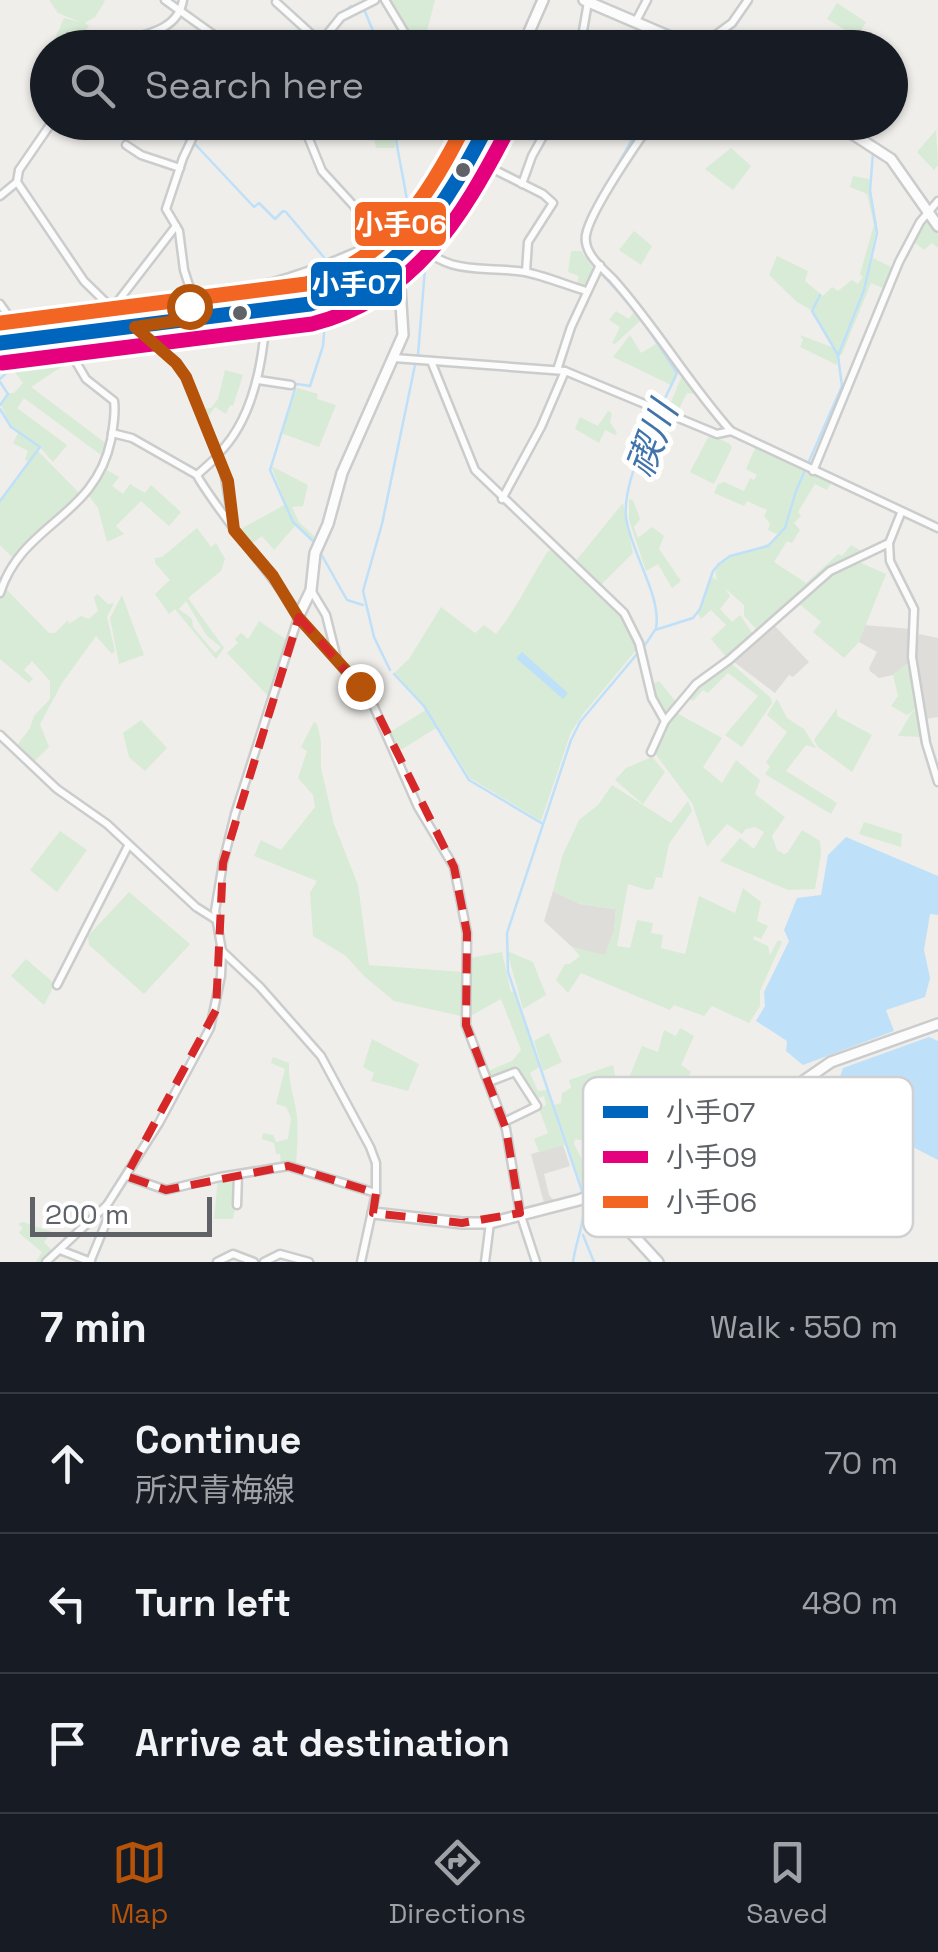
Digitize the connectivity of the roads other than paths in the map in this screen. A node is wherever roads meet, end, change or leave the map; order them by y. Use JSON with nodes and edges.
{"nodes":[{"id":1,"x":165,"y":0,"type":"edge"},
{"id":2,"x":183,"y":0,"type":"edge"},
{"id":3,"x":375,"y":0,"type":"edge"},
{"id":4,"x":385,"y":0,"type":"edge"},
{"id":5,"x":543,"y":0,"type":"edge"},
{"id":6,"x":647,"y":0,"type":"edge"},
{"id":7,"x":748,"y":0,"type":"edge"},
{"id":8,"x":276,"y":1,"type":"edge"},
{"id":9,"x":586,"y":1,"type":"edge"},
{"id":10,"x":356,"y":3,"type":"edge"},
{"id":11,"x":608,"y":4,"type":"edge"},
{"id":12,"x":181,"y":13,"type":"junction"},
{"id":13,"x":636,"y":21,"type":"junction"},
{"id":14,"x":158,"y":30,"type":"edge"},
{"id":15,"x":206,"y":30,"type":"edge"},
{"id":16,"x":304,"y":30,"type":"edge"},
{"id":17,"x":330,"y":30,"type":"edge"},
{"id":18,"x":403,"y":30,"type":"edge"},
{"id":19,"x":530,"y":30,"type":"edge"},
{"id":20,"x":582,"y":30,"type":"edge"},
{"id":21,"x":656,"y":30,"type":"edge"},
{"id":22,"x":722,"y":30,"type":"edge"},
{"id":23,"x":40,"y":140,"type":"edge"},
{"id":24,"x":192,"y":140,"type":"edge"},
{"id":25,"x":309,"y":140,"type":"edge"},
{"id":26,"x":481,"y":140,"type":"edge"},
{"id":27,"x":541,"y":140,"type":"edge"},
{"id":28,"x":639,"y":140,"type":"edge"},
{"id":29,"x":862,"y":140,"type":"edge"},
{"id":30,"x":126,"y":145,"type":"dead end"},
{"id":31,"x":472,"y":158,"type":"junction"},
{"id":32,"x":180,"y":168,"type":"junction"},
{"id":33,"x":18,"y":182,"type":"junction"},
{"id":34,"x":522,"y":184,"type":"junction"},
{"id":35,"x":0,"y":196,"type":"edge"},
{"id":36,"x":938,"y":202,"type":"edge"},
{"id":37,"x":930,"y":211,"type":"junction"},
{"id":38,"x":176,"y":226,"type":"junction"},
{"id":39,"x":938,"y":226,"type":"edge"},
{"id":40,"x":412,"y":242,"type":"junction"},
{"id":41,"x":375,"y":243,"type":"junction"},
{"id":42,"x":398,"y":256,"type":"junction"},
{"id":43,"x":600,"y":266,"type":"junction"},
{"id":44,"x":526,"y":272,"type":"junction"},
{"id":45,"x":268,"y":284,"type":"junction"},
{"id":46,"x":586,"y":290,"type":"junction"},
{"id":47,"x":194,"y":301,"type":"junction"},
{"id":48,"x":0,"y":304,"type":"edge"},
{"id":49,"x":112,"y":309,"type":"junction"},
{"id":50,"x":267,"y":310,"type":"junction"},
{"id":51,"x":176,"y":321,"type":"junction"},
{"id":52,"x":136,"y":326,"type":"junction"},
{"id":53,"x":51,"y":336,"type":"junction"},
{"id":54,"x":25,"y":338,"type":"junction"},
{"id":55,"x":0,"y":342,"type":"edge"},
{"id":56,"x":394,"y":358,"type":"junction"},
{"id":57,"x":431,"y":361,"type":"junction"},
{"id":58,"x":561,"y":371,"type":"junction"},
{"id":59,"x":258,"y":380,"type":"junction"},
{"id":60,"x":291,"y":386,"type":"dead end"},
{"id":61,"x":730,"y":432,"type":"junction"},
{"id":62,"x":112,"y":433,"type":"junction"},
{"id":63,"x":218,"y":455,"type":"junction"},
{"id":64,"x":808,"y":470,"type":"junction"},
{"id":65,"x":197,"y":474,"type":"junction"},
{"id":66,"x":502,"y":499,"type":"junction"},
{"id":67,"x":901,"y":513,"type":"junction"},
{"id":68,"x":938,"y":528,"type":"edge"},
{"id":69,"x":234,"y":530,"type":"junction"},
{"id":70,"x":889,"y":543,"type":"junction"},
{"id":71,"x":2,"y":580,"type":"edge"},
{"id":72,"x":311,"y":590,"type":"junction"},
{"id":73,"x":0,"y":593,"type":"edge"},
{"id":74,"x":299,"y":616,"type":"junction"},
{"id":75,"x":338,"y":660,"type":"junction"},
{"id":76,"x":664,"y":721,"type":"junction"},
{"id":77,"x":0,"y":735,"type":"edge"},
{"id":78,"x":651,"y":752,"type":"dead end"},
{"id":79,"x":938,"y":782,"type":"edge"},
{"id":80,"x":128,"y":846,"type":"junction"},
{"id":81,"x":215,"y":919,"type":"junction"},
{"id":82,"x":222,"y":951,"type":"junction"},
{"id":83,"x":58,"y":985,"type":"dead end"},
{"id":84,"x":938,"y":1024,"type":"edge"},
{"id":85,"x":808,"y":1077,"type":"edge"},
{"id":86,"x":489,"y":1082,"type":"junction"},
{"id":87,"x":504,"y":1122,"type":"junction"},
{"id":88,"x":238,"y":1174,"type":"junction"},
{"id":89,"x":126,"y":1176,"type":"junction"},
{"id":90,"x":376,"y":1193,"type":"junction"},
{"id":91,"x":583,"y":1197,"type":"edge"},
{"id":92,"x":107,"y":1205,"type":"junction"},
{"id":93,"x":237,"y":1205,"type":"dead end"},
{"id":94,"x":520,"y":1213,"type":"junction"},
{"id":95,"x":373,"y":1214,"type":"junction"},
{"id":96,"x":490,"y":1222,"type":"junction"},
{"id":97,"x":635,"y":1237,"type":"edge"},
{"id":98,"x":60,"y":1249,"type":"junction"},
{"id":99,"x":46,"y":1262,"type":"edge"},
{"id":100,"x":90,"y":1262,"type":"edge"},
{"id":101,"x":218,"y":1262,"type":"edge"},
{"id":102,"x":254,"y":1262,"type":"edge"},
{"id":103,"x":264,"y":1262,"type":"edge"},
{"id":104,"x":309,"y":1262,"type":"edge"},
{"id":105,"x":360,"y":1262,"type":"edge"},
{"id":106,"x":485,"y":1262,"type":"edge"},
{"id":107,"x":536,"y":1262,"type":"edge"},
{"id":108,"x":658,"y":1262,"type":"edge"}],
"edges":[{"from":1,"to":12,"type":"street"},
{"from":2,"to":12,"type":"street"},
{"from":3,"to":10,"type":"street"},
{"from":4,"to":18,"type":"street"},
{"from":5,"to":19,"type":"street"},
{"from":6,"to":13,"type":"street"},
{"from":7,"to":22,"type":"street"},
{"from":8,"to":16,"type":"street"},
{"from":9,"to":11,"type":"street"},
{"from":9,"to":20,"type":"street"},
{"from":10,"to":17,"type":"street"},
{"from":11,"to":13,"type":"street"},
{"from":12,"to":14,"type":"street"},
{"from":12,"to":15,"type":"street"},
{"from":13,"to":21,"type":"street"},
{"from":23,"to":33,"type":"street"},
{"from":24,"to":32,"type":"street"},
{"from":25,"to":41,"type":"street"},
{"from":26,"to":31,"type":"street"},
{"from":27,"to":34,"type":"street"},
{"from":28,"to":43,"type":"street"},
{"from":29,"to":37,"type":"street"},
{"from":30,"to":32,"type":"street"},
{"from":31,"to":34,"type":"street"},
{"from":31,"to":40,"type":"street"},
{"from":32,"to":38,"type":"street"},
{"from":33,"to":35,"type":"street"},
{"from":33,"to":49,"type":"street"},
{"from":34,"to":44,"type":"street"},
{"from":36,"to":37,"type":"street"},
{"from":37,"to":39,"type":"street"},
{"from":37,"to":64,"type":"street"},
{"from":38,"to":47,"type":"street"},
{"from":38,"to":49,"type":"street"},
{"from":40,"to":42,"type":"street"},
{"from":40,"to":44,"type":"street"},
{"from":41,"to":42,"type":"street"},
{"from":41,"to":45,"type":"street"},
{"from":42,"to":50,"type":"street"},
{"from":42,"to":56,"type":"street"},
{"from":43,"to":46,"type":"street"},
{"from":43,"to":61,"type":"street"},
{"from":44,"to":46,"type":"street"},
{"from":45,"to":47,"type":"street"},
{"from":45,"to":50,"type":"street"},
{"from":46,"to":58,"type":"street"},
{"from":47,"to":51,"type":"street"},
{"from":48,"to":54,"type":"street"},
{"from":49,"to":52,"type":"street"},
{"from":50,"to":51,"type":"street"},
{"from":50,"to":59,"type":"street"},
{"from":51,"to":52,"type":"street"},
{"from":51,"to":52,"type":"street"},
{"from":52,"to":53,"type":"street"},
{"from":52,"to":63,"type":"street"},
{"from":53,"to":54,"type":"street"},
{"from":53,"to":62,"type":"street"},
{"from":54,"to":55,"type":"street"},
{"from":56,"to":57,"type":"street"},
{"from":56,"to":72,"type":"street"},
{"from":57,"to":58,"type":"street"},
{"from":57,"to":66,"type":"street"},
{"from":58,"to":61,"type":"street"},
{"from":58,"to":66,"type":"street"},
{"from":59,"to":60,"type":"street"},
{"from":59,"to":63,"type":"street"},
{"from":61,"to":64,"type":"street"},
{"from":62,"to":65,"type":"street"},
{"from":62,"to":71,"type":"street"},
{"from":63,"to":65,"type":"street"},
{"from":63,"to":69,"type":"street"},
{"from":64,"to":67,"type":"street"},
{"from":65,"to":69,"type":"street"},
{"from":66,"to":76,"type":"street"},
{"from":67,"to":68,"type":"street"},
{"from":67,"to":70,"type":"street"},
{"from":69,"to":74,"type":"street"},
{"from":70,"to":76,"type":"street"},
{"from":70,"to":79,"type":"street"},
{"from":71,"to":73,"type":"street"},
{"from":72,"to":74,"type":"street"},
{"from":72,"to":75,"type":"street"},
{"from":74,"to":75,"type":"street"},
{"from":74,"to":81,"type":"street"},
{"from":75,"to":86,"type":"street"},
{"from":76,"to":78,"type":"street"},
{"from":77,"to":80,"type":"street"},
{"from":80,"to":81,"type":"street"},
{"from":80,"to":83,"type":"street"},
{"from":81,"to":82,"type":"street"},
{"from":82,"to":89,"type":"street"},
{"from":82,"to":90,"type":"street"},
{"from":84,"to":85,"type":"street"},
{"from":86,"to":87,"type":"street"},
{"from":86,"to":87,"type":"street"},
{"from":87,"to":94,"type":"street"},
{"from":88,"to":89,"type":"street"},
{"from":88,"to":90,"type":"street"},
{"from":88,"to":93,"type":"street"},
{"from":89,"to":92,"type":"street"},
{"from":90,"to":95,"type":"street"},
{"from":91,"to":94,"type":"street"},
{"from":92,"to":98,"type":"street"},
{"from":92,"to":100,"type":"street"},
{"from":94,"to":96,"type":"street"},
{"from":94,"to":107,"type":"street"},
{"from":95,"to":96,"type":"street"},
{"from":95,"to":105,"type":"street"},
{"from":96,"to":106,"type":"street"},
{"from":97,"to":108,"type":"street"},
{"from":98,"to":99,"type":"street"},
{"from":98,"to":100,"type":"street"},
{"from":101,"to":102,"type":"street"},
{"from":103,"to":104,"type":"street"}]}
